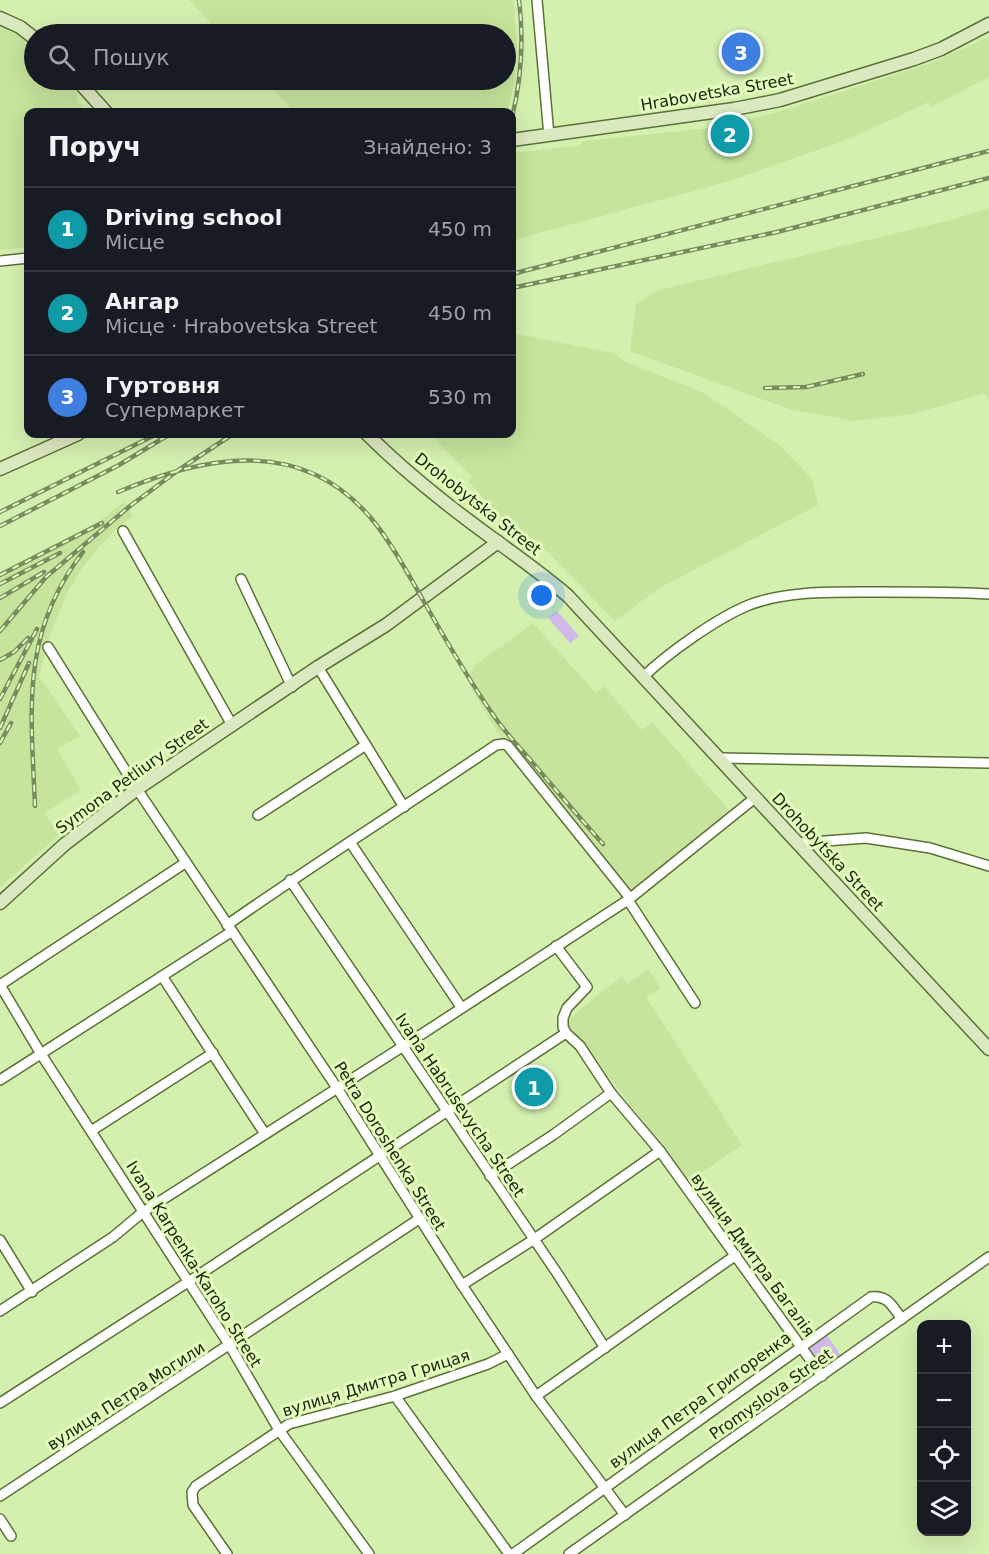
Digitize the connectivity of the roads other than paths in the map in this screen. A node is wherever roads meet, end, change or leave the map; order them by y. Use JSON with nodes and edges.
{"nodes":[{"id":1,"x":537,"y":0,"type":"edge"},
{"id":2,"x":0,"y":18,"type":"edge"},
{"id":3,"x":989,"y":24,"type":"edge"},
{"id":4,"x":24,"y":30,"type":"edge"},
{"id":5,"x":86,"y":90,"type":"edge"},
{"id":6,"x":102,"y":108,"type":"edge"},
{"id":7,"x":549,"y":136,"type":"junction"},
{"id":8,"x":516,"y":140,"type":"edge"},
{"id":9,"x":24,"y":258,"type":"edge"},
{"id":10,"x":0,"y":261,"type":"edge"},
{"id":11,"x":69,"y":438,"type":"edge"},
{"id":12,"x":371,"y":438,"type":"edge"},
{"id":13,"x":0,"y":469,"type":"edge"},
{"id":14,"x":123,"y":531,"type":"dead end"},
{"id":15,"x":498,"y":542,"type":"junction"},
{"id":16,"x":241,"y":579,"type":"dead end"},
{"id":17,"x":989,"y":594,"type":"edge"},
{"id":18,"x":48,"y":647,"type":"dead end"},
{"id":19,"x":318,"y":667,"type":"junction"},
{"id":20,"x":644,"y":677,"type":"junction"},
{"id":21,"x":292,"y":687,"type":"junction"},
{"id":22,"x":232,"y":725,"type":"junction"},
{"id":23,"x":366,"y":746,"type":"junction"},
{"id":24,"x":719,"y":758,"type":"junction"},
{"id":25,"x":989,"y":763,"type":"edge"},
{"id":26,"x":137,"y":789,"type":"junction"},
{"id":27,"x":756,"y":797,"type":"junction"},
{"id":28,"x":404,"y":807,"type":"junction"},
{"id":29,"x":258,"y":815,"type":"dead end"},
{"id":30,"x":350,"y":842,"type":"junction"},
{"id":31,"x":798,"y":843,"type":"junction"},
{"id":32,"x":185,"y":863,"type":"junction"},
{"id":33,"x":989,"y":866,"type":"edge"},
{"id":34,"x":290,"y":880,"type":"junction"},
{"id":35,"x":629,"y":899,"type":"junction"},
{"id":36,"x":0,"y":903,"type":"edge"},
{"id":37,"x":229,"y":929,"type":"junction"},
{"id":38,"x":556,"y":946,"type":"junction"},
{"id":39,"x":162,"y":976,"type":"junction"},
{"id":40,"x":0,"y":985,"type":"edge"},
{"id":41,"x":695,"y":1003,"type":"dead end"},
{"id":42,"x":461,"y":1007,"type":"junction"},
{"id":43,"x":566,"y":1033,"type":"junction"},
{"id":44,"x":402,"y":1047,"type":"junction"},
{"id":45,"x":989,"y":1049,"type":"edge"},
{"id":46,"x":213,"y":1053,"type":"junction"},
{"id":47,"x":41,"y":1054,"type":"junction"},
{"id":48,"x":0,"y":1080,"type":"edge"},
{"id":49,"x":337,"y":1088,"type":"junction"},
{"id":50,"x":611,"y":1093,"type":"junction"},
{"id":51,"x":447,"y":1110,"type":"junction"},
{"id":52,"x":91,"y":1131,"type":"junction"},
{"id":53,"x":265,"y":1134,"type":"junction"},
{"id":54,"x":660,"y":1151,"type":"junction"},
{"id":55,"x":379,"y":1156,"type":"junction"},
{"id":56,"x":490,"y":1176,"type":"junction"},
{"id":57,"x":143,"y":1212,"type":"junction"},
{"id":58,"x":418,"y":1219,"type":"junction"},
{"id":59,"x":0,"y":1240,"type":"edge"},
{"id":60,"x":533,"y":1240,"type":"junction"},
{"id":61,"x":736,"y":1255,"type":"junction"},
{"id":62,"x":989,"y":1257,"type":"edge"},
{"id":63,"x":188,"y":1282,"type":"junction"},
{"id":64,"x":462,"y":1285,"type":"junction"},
{"id":65,"x":32,"y":1292,"type":"junction"},
{"id":66,"x":0,"y":1311,"type":"edge"},
{"id":67,"x":902,"y":1319,"type":"junction"},
{"id":68,"x":230,"y":1346,"type":"junction"},
{"id":69,"x":800,"y":1347,"type":"junction"},
{"id":70,"x":605,"y":1348,"type":"junction"},
{"id":71,"x":508,"y":1354,"type":"junction"},
{"id":72,"x":822,"y":1377,"type":"junction"},
{"id":73,"x":395,"y":1396,"type":"junction"},
{"id":74,"x":536,"y":1396,"type":"junction"},
{"id":75,"x":0,"y":1403,"type":"edge"},
{"id":76,"x":279,"y":1430,"type":"junction"},
{"id":77,"x":604,"y":1487,"type":"junction"},
{"id":78,"x":0,"y":1496,"type":"edge"},
{"id":79,"x":625,"y":1515,"type":"junction"},
{"id":80,"x":0,"y":1519,"type":"edge"},
{"id":81,"x":11,"y":1536,"type":"dead end"},
{"id":82,"x":227,"y":1554,"type":"edge"},
{"id":83,"x":369,"y":1554,"type":"edge"},
{"id":84,"x":511,"y":1554,"type":"edge"},
{"id":85,"x":569,"y":1554,"type":"edge"}],
"edges":[{"from":1,"to":7,"type":"street"},
{"from":2,"to":4,"type":"main road"},
{"from":3,"to":7,"type":"main road","name":"Hrabovetska Street"},
{"from":5,"to":6,"type":"main road"},
{"from":7,"to":8,"type":"main road","name":"Hrabovetska Street"},
{"from":9,"to":10,"type":"street"},
{"from":11,"to":13,"type":"main road"},
{"from":12,"to":15,"type":"main road","name":"Drohobytska Street"},
{"from":14,"to":22,"type":"street"},
{"from":15,"to":19,"type":"main road","name":"Symona Petliury Street"},
{"from":15,"to":20,"type":"main road","name":"Drohobytska Street"},
{"from":16,"to":21,"type":"street"},
{"from":17,"to":20,"type":"street"},
{"from":18,"to":26,"type":"street","name":"Petra Doroshenka Street"},
{"from":19,"to":21,"type":"main road","name":"Symona Petliury Street"},
{"from":19,"to":23,"type":"street"},
{"from":20,"to":24,"type":"main road","name":"Drohobytska Street"},
{"from":21,"to":22,"type":"main road","name":"Symona Petliury Street"},
{"from":22,"to":26,"type":"main road","name":"Symona Petliury Street"},
{"from":23,"to":28,"type":"street"},
{"from":23,"to":29,"type":"street"},
{"from":24,"to":25,"type":"street"},
{"from":24,"to":27,"type":"main road","name":"Drohobytska Street"},
{"from":26,"to":32,"type":"street","name":"Petra Doroshenka Street"},
{"from":26,"to":36,"type":"main road","name":"Symona Petliury Street"},
{"from":27,"to":31,"type":"main road","name":"Drohobytska Street"},
{"from":27,"to":35,"type":"street"},
{"from":28,"to":30,"type":"street"},
{"from":28,"to":35,"type":"street"},
{"from":30,"to":34,"type":"street"},
{"from":30,"to":42,"type":"street"},
{"from":31,"to":33,"type":"street"},
{"from":31,"to":45,"type":"main road","name":"Drohobytska Street"},
{"from":32,"to":37,"type":"street","name":"Petra Doroshenka Street"},
{"from":32,"to":40,"type":"street"},
{"from":34,"to":37,"type":"street"},
{"from":34,"to":44,"type":"street","name":"Ivana Habrusevycha Street"},
{"from":35,"to":38,"type":"street"},
{"from":35,"to":41,"type":"street"},
{"from":37,"to":39,"type":"street"},
{"from":37,"to":49,"type":"street","name":"Petra Doroshenka Street"},
{"from":38,"to":42,"type":"street"},
{"from":38,"to":43,"type":"street"},
{"from":39,"to":46,"type":"street"},
{"from":39,"to":47,"type":"street"},
{"from":40,"to":47,"type":"street","name":"Ivana Karpenka-Karoho Street"},
{"from":42,"to":44,"type":"street"},
{"from":43,"to":50,"type":"street","name":"вулиця Дмитра Багалія"},
{"from":43,"to":51,"type":"street"},
{"from":44,"to":49,"type":"street"},
{"from":44,"to":51,"type":"street","name":"Ivana Habrusevycha Street"},
{"from":46,"to":52,"type":"street"},
{"from":46,"to":53,"type":"street"},
{"from":47,"to":48,"type":"street"},
{"from":47,"to":52,"type":"street","name":"Ivana Karpenka-Karoho Street"},
{"from":49,"to":53,"type":"street"},
{"from":49,"to":55,"type":"street","name":"Petra Doroshenka Street"},
{"from":50,"to":54,"type":"street","name":"вулиця Дмитра Багалія"},
{"from":50,"to":56,"type":"street"},
{"from":51,"to":55,"type":"street"},
{"from":51,"to":56,"type":"street","name":"Ivana Habrusevycha Street"},
{"from":52,"to":57,"type":"street","name":"Ivana Karpenka-Karoho Street"},
{"from":53,"to":57,"type":"street"},
{"from":54,"to":60,"type":"street"},
{"from":54,"to":61,"type":"street","name":"вулиця Дмитра Багалія"},
{"from":55,"to":58,"type":"street","name":"Petra Doroshenka Street"},
{"from":55,"to":63,"type":"street"},
{"from":56,"to":60,"type":"street","name":"Ivana Habrusevycha Street"},
{"from":57,"to":63,"type":"street","name":"Ivana Karpenka-Karoho Street"},
{"from":57,"to":65,"type":"street"},
{"from":58,"to":64,"type":"street","name":"Petra Doroshenka Street"},
{"from":58,"to":68,"type":"street","name":"вулиця Петра Могили"},
{"from":59,"to":65,"type":"street"},
{"from":60,"to":64,"type":"street"},
{"from":60,"to":70,"type":"street","name":"Ivana Habrusevycha Street"},
{"from":61,"to":69,"type":"street","name":"вулиця Дмитра Багалія"},
{"from":61,"to":70,"type":"street"},
{"from":62,"to":67,"type":"street","name":"Promyslova Street"},
{"from":63,"to":68,"type":"street","name":"Ivana Karpenka-Karoho Street"},
{"from":63,"to":75,"type":"street"},
{"from":64,"to":71,"type":"street","name":"Petra Doroshenka Street"},
{"from":65,"to":66,"type":"street"},
{"from":67,"to":69,"type":"street","name":"вулиця Петра Григоренка"},
{"from":67,"to":72,"type":"street","name":"Promyslova Street"},
{"from":68,"to":76,"type":"street","name":"Ivana Karpenka-Karoho Street"},
{"from":68,"to":78,"type":"street","name":"вулиця Петра Могили"},
{"from":69,"to":72,"type":"street","name":"вулиця Дмитра Багалія"},
{"from":69,"to":77,"type":"street","name":"вулиця Петра Григоренка"},
{"from":70,"to":74,"type":"street"},
{"from":71,"to":73,"type":"street","name":"вулиця Дмитра Грицая"},
{"from":71,"to":74,"type":"street","name":"Petra Doroshenka Street"},
{"from":72,"to":79,"type":"street","name":"Promyslova Street"},
{"from":73,"to":76,"type":"street","name":"вулиця Дмитра Грицая"},
{"from":73,"to":84,"type":"street"},
{"from":74,"to":77,"type":"street","name":"Petra Doroshenka Street"},
{"from":76,"to":82,"type":"street","name":"вулиця Дмитра Грицая"},
{"from":76,"to":83,"type":"street","name":"Ivana Karpenka-Karoho Street"},
{"from":77,"to":79,"type":"street","name":"Petra Doroshenka Street"},
{"from":77,"to":84,"type":"street","name":"вулиця Петра Григоренка"},
{"from":79,"to":85,"type":"street","name":"Promyslova Street"},
{"from":80,"to":81,"type":"street"}]}
